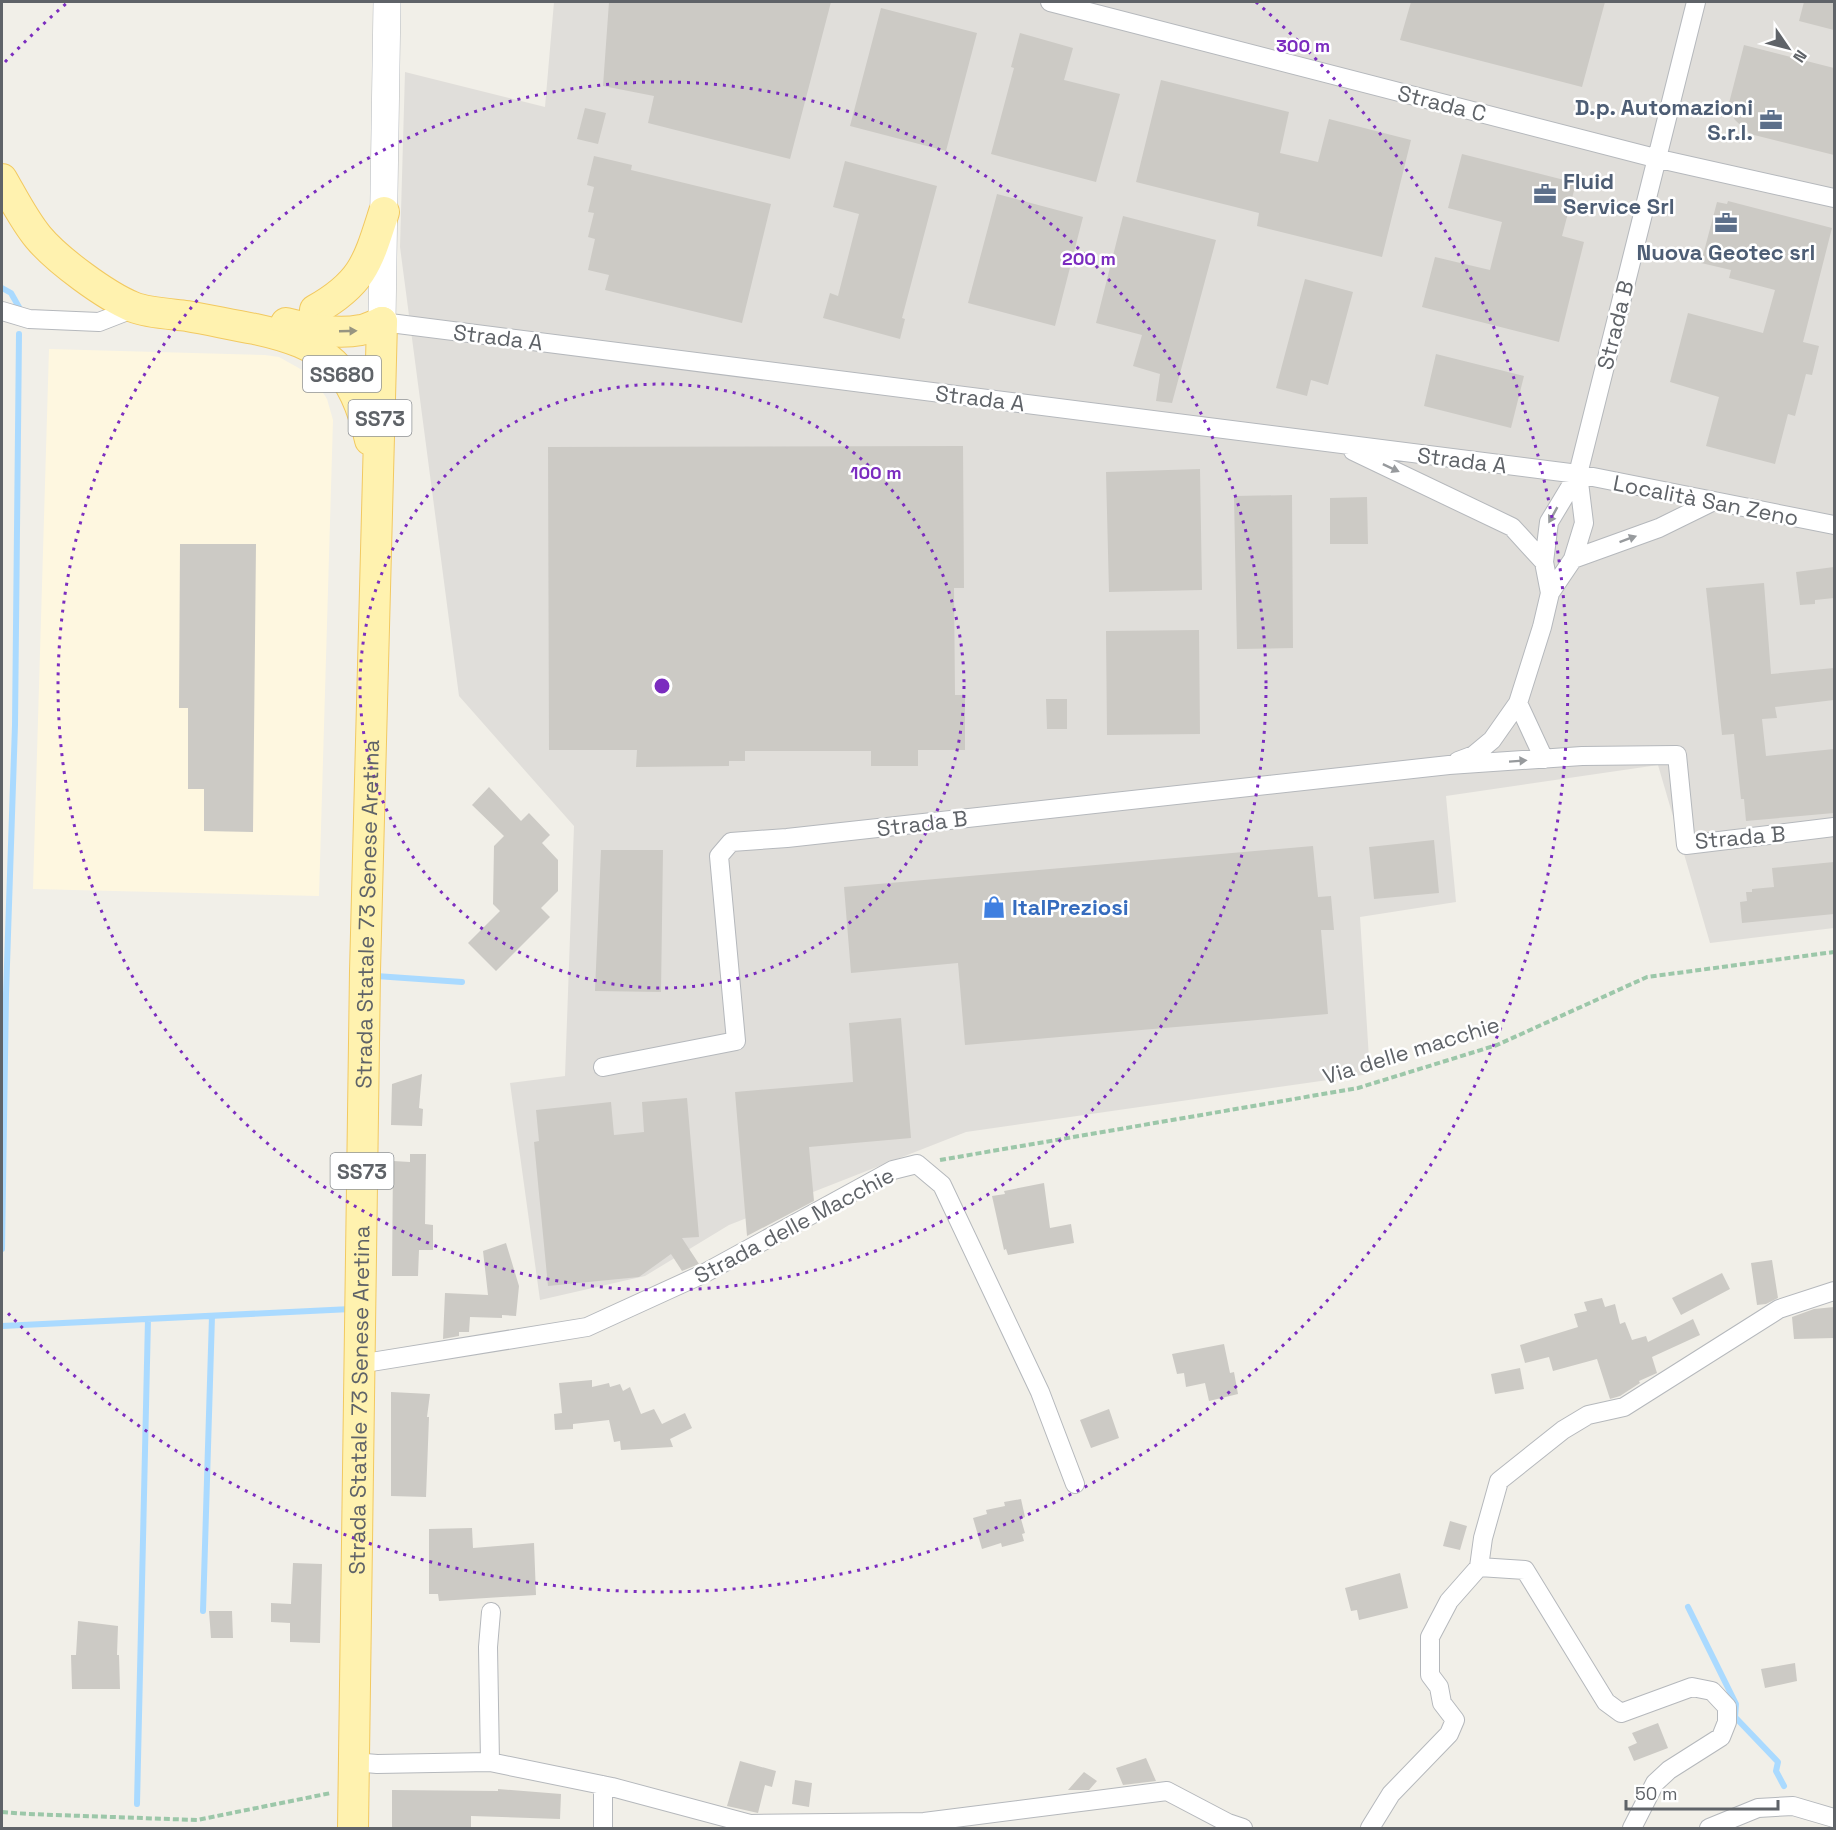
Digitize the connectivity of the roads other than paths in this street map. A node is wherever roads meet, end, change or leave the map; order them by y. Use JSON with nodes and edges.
{"nodes":[{"id":1,"x":387,"y":2,"type":"edge"},
{"id":2,"x":1050,"y":2,"type":"edge"},
{"id":3,"x":1696,"y":2,"type":"edge"},
{"id":4,"x":1655,"y":158,"type":"junction"},
{"id":5,"x":2,"y":179,"type":"edge"},
{"id":6,"x":1834,"y":198,"type":"edge"},
{"id":7,"x":384,"y":212,"type":"junction"},
{"id":8,"x":135,"y":308,"type":"junction"},
{"id":9,"x":315,"y":310,"type":"junction"},
{"id":10,"x":2,"y":311,"type":"edge"},
{"id":11,"x":209,"y":320,"type":"junction"},
{"id":12,"x":270,"y":320,"type":"junction"},
{"id":13,"x":382,"y":322,"type":"junction"},
{"id":14,"x":1338,"y":444,"type":"junction"},
{"id":15,"x":1578,"y":474,"type":"junction"},
{"id":16,"x":1714,"y":501,"type":"junction"},
{"id":17,"x":377,"y":514,"type":"junction"},
{"id":18,"x":1834,"y":525,"type":"edge"},
{"id":19,"x":1573,"y":559,"type":"junction"},
{"id":20,"x":1544,"y":562,"type":"junction"},
{"id":21,"x":1550,"y":593,"type":"junction"},
{"id":22,"x":1518,"y":702,"type":"junction"},
{"id":23,"x":1544,"y":759,"type":"junction"},
{"id":24,"x":1449,"y":765,"type":"junction"},
{"id":25,"x":1834,"y":827,"type":"edge"},
{"id":26,"x":603,"y":1067,"type":"dead end"},
{"id":27,"x":1834,"y":1291,"type":"edge"},
{"id":28,"x":359,"y":1364,"type":"junction"},
{"id":29,"x":1075,"y":1484,"type":"dead end"},
{"id":30,"x":1479,"y":1567,"type":"junction"},
{"id":31,"x":491,"y":1612,"type":"dead end"},
{"id":32,"x":490,"y":1762,"type":"junction"},
{"id":33,"x":354,"y":1775,"type":"junction"},
{"id":34,"x":603,"y":1785,"type":"junction"},
{"id":35,"x":1834,"y":1818,"type":"edge"},
{"id":36,"x":353,"y":1828,"type":"edge"},
{"id":37,"x":603,"y":1828,"type":"edge"},
{"id":38,"x":1243,"y":1828,"type":"edge"},
{"id":39,"x":1370,"y":1828,"type":"edge"},
{"id":40,"x":1632,"y":1828,"type":"edge"},
{"id":41,"x":1709,"y":1828,"type":"edge"}],
"edges":[{"from":1,"to":7,"type":"main road","name":"Strada Statale 73 Senese Aretina","number":"SS73"},
{"from":2,"to":4,"type":"street","name":"Strada C"},
{"from":3,"to":4,"type":"street","name":"Strada B"},
{"from":4,"to":6,"type":"street","name":"Strada C"},
{"from":4,"to":15,"type":"street","name":"Strada B"},
{"from":5,"to":8,"type":"main road","number":"SS680"},
{"from":7,"to":9,"type":"main road","number":"SS680"},
{"from":7,"to":13,"type":"main road","name":"Strada Statale 73 Senese Aretina","number":"SS73"},
{"from":8,"to":10,"type":"street"},
{"from":8,"to":11,"type":"main road","number":"SS680"},
{"from":9,"to":12,"type":"main road","number":"SS680"},
{"from":9,"to":13,"type":"main road","number":"SS680"},
{"from":11,"to":12,"type":"main road","number":"SS680"},
{"from":11,"to":17,"type":"main road","number":"SS680"},
{"from":12,"to":13,"type":"main road","number":"SS680","one_way":true},
{"from":13,"to":14,"type":"street","name":"Strada A"},
{"from":13,"to":17,"type":"main road","name":"Strada Statale 73 Senese Aretina","number":"SS73"},
{"from":14,"to":15,"type":"street","name":"Strada A"},
{"from":14,"to":20,"type":"street","one_way":true},
{"from":15,"to":16,"type":"street","name":"Località San Zeno"},
{"from":15,"to":19,"type":"street","name":"Strada B"},
{"from":15,"to":20,"type":"street","name":"Strada B","one_way":true},
{"from":16,"to":18,"type":"street","name":"Località San Zeno"},
{"from":19,"to":16,"type":"street","one_way":true},
{"from":17,"to":28,"type":"main road","name":"Strada Statale 73 Senese Aretina","number":"SS73"},
{"from":19,"to":21,"type":"street","name":"Strada B"},
{"from":20,"to":21,"type":"street","name":"Strada B"},
{"from":21,"to":22,"type":"street","name":"Strada B"},
{"from":22,"to":23,"type":"street"},
{"from":22,"to":24,"type":"street","name":"Strada B"},
{"from":24,"to":23,"type":"street","name":"Strada B","one_way":true},
{"from":23,"to":25,"type":"street","name":"Strada B"},
{"from":24,"to":26,"type":"street","name":"Strada B"},
{"from":27,"to":30,"type":"street"},
{"from":28,"to":29,"type":"street","name":"Strada delle Macchie"},
{"from":28,"to":33,"type":"main road","name":"Strada Statale 73 Senese Aretina","number":"SS73"},
{"from":30,"to":39,"type":"street"},
{"from":30,"to":40,"type":"street"},
{"from":31,"to":32,"type":"street"},
{"from":32,"to":33,"type":"street"},
{"from":32,"to":34,"type":"street"},
{"from":33,"to":36,"type":"main road","name":"Strada Statale 73 Senese Aretina","number":"SS73"},
{"from":34,"to":37,"type":"street"},
{"from":34,"to":38,"type":"street"},
{"from":35,"to":41,"type":"street"}]}
